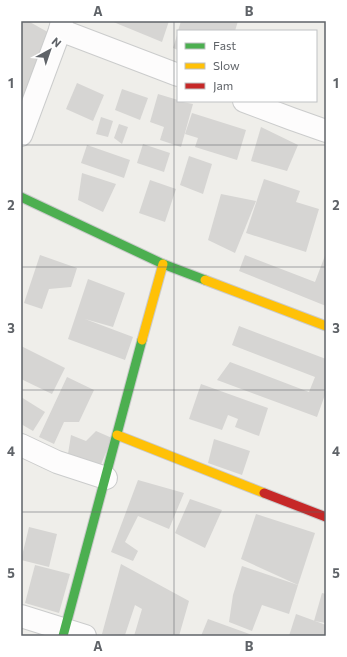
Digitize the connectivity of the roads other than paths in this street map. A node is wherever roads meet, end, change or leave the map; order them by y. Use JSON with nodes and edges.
{"nodes":[{"id":1,"x":61,"y":25,"type":"edge"},
{"id":2,"x":177,"y":75,"type":"edge"},
{"id":3,"x":247,"y":102,"type":"edge"},
{"id":4,"x":326,"y":131,"type":"edge"},
{"id":5,"x":21,"y":135,"type":"edge"},
{"id":6,"x":21,"y":197,"type":"edge"},
{"id":7,"x":163,"y":264,"type":"junction"},
{"id":8,"x":326,"y":326,"type":"edge"},
{"id":9,"x":117,"y":435,"type":"junction"},
{"id":10,"x":21,"y":445,"type":"edge"},
{"id":11,"x":106,"y":478,"type":"junction"},
{"id":12,"x":326,"y":517,"type":"edge"},
{"id":13,"x":21,"y":616,"type":"edge"},
{"id":14,"x":71,"y":634,"type":"edge"}],
"edges":[{"from":1,"to":2,"type":"street"},
{"from":1,"to":5,"type":"street"},
{"from":3,"to":4,"type":"street"},
{"from":6,"to":7,"type":"street"},
{"from":7,"to":8,"type":"street"},
{"from":7,"to":9,"type":"street"},
{"from":9,"to":11,"type":"street"},
{"from":9,"to":12,"type":"street"},
{"from":10,"to":11,"type":"street"},
{"from":11,"to":14,"type":"street"},
{"from":13,"to":14,"type":"street"}]}
